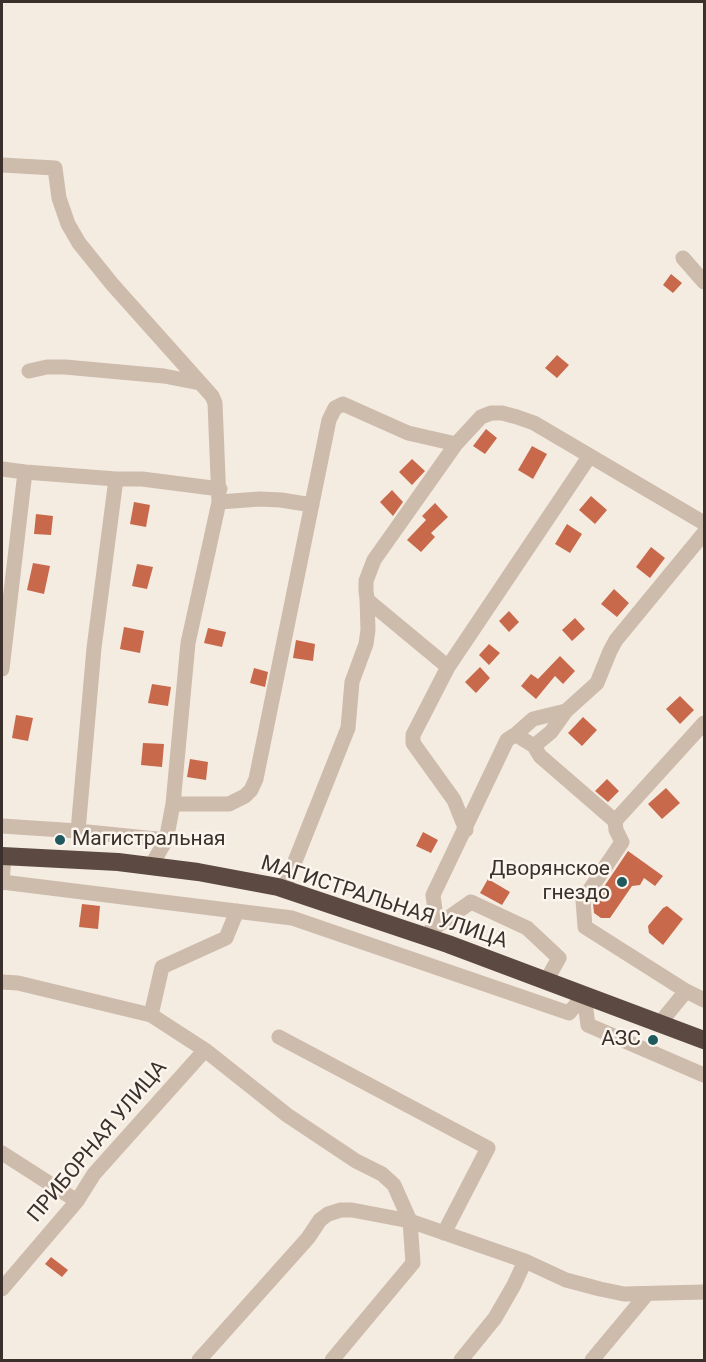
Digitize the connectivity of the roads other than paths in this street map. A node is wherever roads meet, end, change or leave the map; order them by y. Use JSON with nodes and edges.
{"nodes":[{"id":1,"x":2,"y":165,"type":"edge"},
{"id":2,"x":683,"y":258,"type":"dead end"},
{"id":3,"x":705,"y":282,"type":"edge"},
{"id":4,"x":29,"y":371,"type":"dead end"},
{"id":5,"x":200,"y":383,"type":"junction"},
{"id":6,"x":456,"y":444,"type":"junction"},
{"id":7,"x":589,"y":457,"type":"junction"},
{"id":8,"x":2,"y":469,"type":"edge"},
{"id":9,"x":25,"y":472,"type":"junction"},
{"id":10,"x":116,"y":479,"type":"junction"},
{"id":11,"x":220,"y":496,"type":"junction"},
{"id":12,"x":312,"y":506,"type":"junction"},
{"id":13,"x":705,"y":523,"type":"edge"},
{"id":14,"x":705,"y":533,"type":"edge"},
{"id":15,"x":367,"y":599,"type":"junction"},
{"id":16,"x":448,"y":667,"type":"junction"},
{"id":17,"x":2,"y":669,"type":"edge"},
{"id":18,"x":566,"y":711,"type":"junction"},
{"id":19,"x":705,"y":723,"type":"edge"},
{"id":20,"x":515,"y":735,"type":"junction"},
{"id":21,"x":534,"y":746,"type":"junction"},
{"id":22,"x":173,"y":804,"type":"junction"},
{"id":23,"x":615,"y":821,"type":"junction"},
{"id":24,"x":2,"y":826,"type":"edge"},
{"id":25,"x":465,"y":830,"type":"junction"},
{"id":26,"x":78,"y":831,"type":"junction"},
{"id":27,"x":166,"y":840,"type":"junction"},
{"id":28,"x":3,"y":856,"type":"edge"},
{"id":29,"x":151,"y":866,"type":"junction"},
{"id":30,"x":2,"y":882,"type":"edge"},
{"id":31,"x":284,"y":889,"type":"junction"},
{"id":32,"x":237,"y":911,"type":"junction"},
{"id":33,"x":431,"y":931,"type":"junction"},
{"id":34,"x":546,"y":981,"type":"junction"},
{"id":35,"x":2,"y":982,"type":"edge"},
{"id":36,"x":686,"y":991,"type":"junction"},
{"id":37,"x":584,"y":995,"type":"junction"},
{"id":38,"x":705,"y":1000,"type":"edge"},
{"id":39,"x":151,"y":1016,"type":"junction"},
{"id":40,"x":660,"y":1023,"type":"junction"},
{"id":41,"x":279,"y":1037,"type":"dead end"},
{"id":42,"x":705,"y":1040,"type":"edge"},
{"id":43,"x":205,"y":1050,"type":"junction"},
{"id":44,"x":705,"y":1075,"type":"edge"},
{"id":45,"x":2,"y":1153,"type":"edge"},
{"id":46,"x":77,"y":1201,"type":"junction"},
{"id":47,"x":410,"y":1221,"type":"junction"},
{"id":48,"x":444,"y":1233,"type":"junction"},
{"id":49,"x":525,"y":1261,"type":"junction"},
{"id":50,"x":2,"y":1289,"type":"edge"},
{"id":51,"x":705,"y":1292,"type":"edge"},
{"id":52,"x":647,"y":1294,"type":"junction"},
{"id":53,"x":199,"y":1360,"type":"edge"},
{"id":54,"x":332,"y":1360,"type":"edge"},
{"id":55,"x":461,"y":1360,"type":"edge"},
{"id":56,"x":592,"y":1360,"type":"edge"}],
"edges":[{"from":1,"to":5,"type":"street"},
{"from":2,"to":3,"type":"street"},
{"from":4,"to":5,"type":"street"},
{"from":5,"to":11,"type":"street"},
{"from":6,"to":7,"type":"street"},
{"from":6,"to":12,"type":"street"},
{"from":6,"to":15,"type":"street"},
{"from":7,"to":13,"type":"street"},
{"from":7,"to":16,"type":"street"},
{"from":8,"to":9,"type":"street"},
{"from":9,"to":10,"type":"street"},
{"from":9,"to":17,"type":"street"},
{"from":10,"to":11,"type":"street"},
{"from":10,"to":26,"type":"street"},
{"from":11,"to":12,"type":"street"},
{"from":11,"to":22,"type":"street"},
{"from":12,"to":22,"type":"street"},
{"from":14,"to":18,"type":"street"},
{"from":15,"to":16,"type":"street"},
{"from":15,"to":31,"type":"street"},
{"from":16,"to":25,"type":"street"},
{"from":18,"to":20,"type":"street"},
{"from":18,"to":21,"type":"street"},
{"from":19,"to":23,"type":"street"},
{"from":20,"to":21,"type":"street"},
{"from":20,"to":25,"type":"street"},
{"from":21,"to":23,"type":"street"},
{"from":22,"to":27,"type":"street"},
{"from":23,"to":36,"type":"street"},
{"from":24,"to":26,"type":"street"},
{"from":25,"to":33,"type":"street"},
{"from":26,"to":27,"type":"street"},
{"from":27,"to":29,"type":"street"},
{"from":28,"to":29,"type":"highway","name":"МАГИСТРАЛЬНАЯ УЛИЦА"},
{"from":28,"to":30,"type":"street"},
{"from":29,"to":31,"type":"highway","name":"МАГИСТРАЛЬНАЯ УЛИЦА"},
{"from":30,"to":32,"type":"street"},
{"from":31,"to":33,"type":"highway","name":"МАГИСТРАЛЬНАЯ УЛИЦА"},
{"from":32,"to":37,"type":"street"},
{"from":32,"to":39,"type":"street"},
{"from":33,"to":34,"type":"highway","name":"МАГИСТРАЛЬНАЯ УЛИЦА"},
{"from":33,"to":34,"type":"street"},
{"from":34,"to":37,"type":"highway","name":"МАГИСТРАЛЬНАЯ УЛИЦА"},
{"from":35,"to":39,"type":"street"},
{"from":36,"to":38,"type":"street"},
{"from":36,"to":40,"type":"street"},
{"from":37,"to":40,"type":"highway","name":"МАГИСТРАЛЬНАЯ УЛИЦА"},
{"from":37,"to":44,"type":"street"},
{"from":39,"to":43,"type":"street"},
{"from":40,"to":42,"type":"highway","name":"МАГИСТРАЛЬНАЯ УЛИЦА"},
{"from":41,"to":48,"type":"street"},
{"from":43,"to":46,"type":"street","name":"ПРИБОРНАЯ УЛИЦА"},
{"from":43,"to":47,"type":"street"},
{"from":45,"to":46,"type":"street"},
{"from":46,"to":50,"type":"street","name":"ПРИБОРНАЯ УЛИЦА"},
{"from":47,"to":48,"type":"street"},
{"from":47,"to":53,"type":"street"},
{"from":47,"to":54,"type":"street"},
{"from":48,"to":49,"type":"street"},
{"from":49,"to":52,"type":"street"},
{"from":49,"to":55,"type":"street"},
{"from":51,"to":52,"type":"street"},
{"from":52,"to":56,"type":"street"}]}
